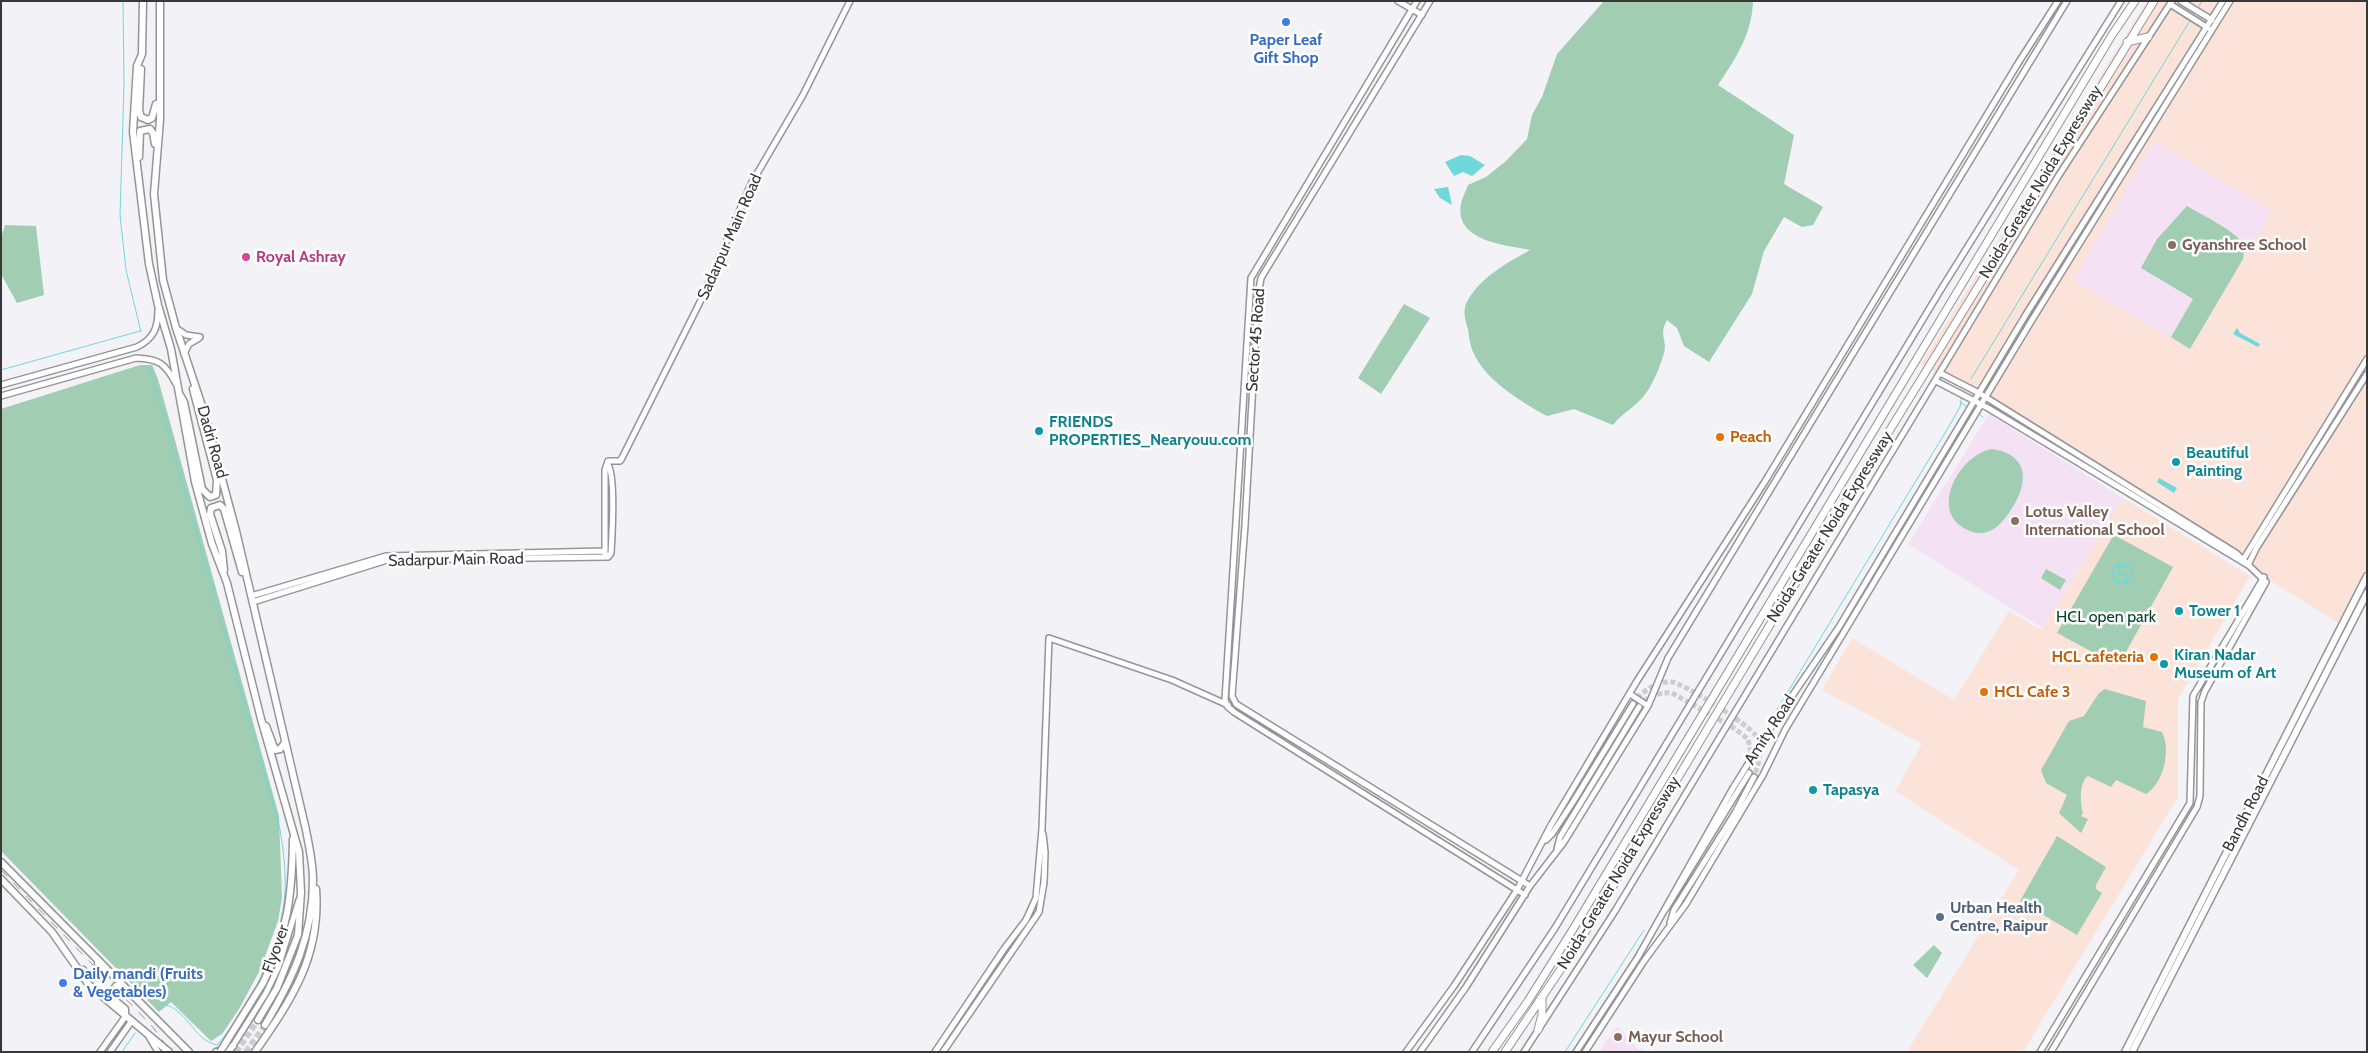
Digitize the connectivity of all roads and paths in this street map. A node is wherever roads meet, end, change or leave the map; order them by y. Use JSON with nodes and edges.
{"nodes":[{"id":1,"x":143,"y":1,"type":"edge"},
{"id":2,"x":160,"y":1,"type":"edge"},
{"id":3,"x":850,"y":1,"type":"edge"},
{"id":4,"x":1398,"y":1,"type":"edge"},
{"id":5,"x":1419,"y":1,"type":"edge"},
{"id":6,"x":2058,"y":1,"type":"edge"},
{"id":7,"x":2068,"y":1,"type":"edge"},
{"id":8,"x":2121,"y":1,"type":"edge"},
{"id":9,"x":2135,"y":1,"type":"edge"},
{"id":10,"x":2154,"y":1,"type":"edge"},
{"id":11,"x":2181,"y":1,"type":"edge"},
{"id":12,"x":2223,"y":1,"type":"edge"},
{"id":13,"x":2230,"y":1,"type":"edge"},
{"id":14,"x":1429,"y":3,"type":"edge"},
{"id":15,"x":2171,"y":3,"type":"edge"},
{"id":16,"x":1412,"y":10,"type":"junction"},
{"id":17,"x":1422,"y":15,"type":"junction"},
{"id":18,"x":2210,"y":20,"type":"junction"},
{"id":19,"x":2217,"y":22,"type":"junction"},
{"id":20,"x":2206,"y":27,"type":"junction"},
{"id":21,"x":2212,"y":30,"type":"junction"},
{"id":22,"x":2148,"y":37,"type":"junction"},
{"id":23,"x":2127,"y":42,"type":"junction"},
{"id":24,"x":142,"y":54,"type":"junction"},
{"id":25,"x":159,"y":83,"type":"junction"},
{"id":26,"x":138,"y":171,"type":"junction"},
{"id":27,"x":156,"y":172,"type":"junction"},
{"id":28,"x":158,"y":305,"type":"junction"},
{"id":29,"x":176,"y":328,"type":"junction"},
{"id":30,"x":184,"y":354,"type":"junction"},
{"id":31,"x":2367,"y":359,"type":"edge"},
{"id":32,"x":1940,"y":373,"type":"junction"},
{"id":33,"x":2367,"y":374,"type":"edge"},
{"id":34,"x":1936,"y":381,"type":"junction"},
{"id":35,"x":193,"y":383,"type":"junction"},
{"id":36,"x":177,"y":384,"type":"junction"},
{"id":37,"x":1,"y":386,"type":"edge"},
{"id":38,"x":178,"y":392,"type":"junction"},
{"id":39,"x":1979,"y":393,"type":"junction"},
{"id":40,"x":1,"y":396,"type":"edge"},
{"id":41,"x":1985,"y":397,"type":"junction"},
{"id":42,"x":1975,"y":400,"type":"junction"},
{"id":43,"x":1981,"y":404,"type":"junction"},
{"id":44,"x":608,"y":465,"type":"junction"},
{"id":45,"x":604,"y":551,"type":"junction"},
{"id":46,"x":605,"y":558,"type":"junction"},
{"id":47,"x":2242,"y":561,"type":"junction"},
{"id":48,"x":373,"y":562,"type":"junction"},
{"id":49,"x":2248,"y":565,"type":"junction"},
{"id":50,"x":224,"y":573,"type":"junction"},
{"id":51,"x":2367,"y":576,"type":"edge"},
{"id":52,"x":2264,"y":577,"type":"junction"},
{"id":53,"x":246,"y":578,"type":"junction"},
{"id":54,"x":2367,"y":593,"type":"edge"},
{"id":55,"x":252,"y":599,"type":"junction"},
{"id":56,"x":1630,"y":694,"type":"junction"},
{"id":57,"x":1235,"y":703,"type":"junction"},
{"id":58,"x":1632,"y":704,"type":"tunnel mouth"},
{"id":59,"x":1227,"y":706,"type":"junction"},
{"id":60,"x":1648,"y":706,"type":"junction"},
{"id":61,"x":1639,"y":707,"type":"tunnel mouth"},
{"id":62,"x":261,"y":719,"type":"junction"},
{"id":63,"x":285,"y":743,"type":"junction"},
{"id":64,"x":1042,"y":828,"type":"junction"},
{"id":65,"x":293,"y":833,"type":"junction"},
{"id":66,"x":1542,"y":844,"type":"junction"},
{"id":67,"x":1556,"y":853,"type":"junction"},
{"id":68,"x":1,"y":862,"type":"edge"},
{"id":69,"x":2148,"y":872,"type":"junction"},
{"id":70,"x":2156,"y":876,"type":"junction"},
{"id":71,"x":313,"y":878,"type":"junction"},
{"id":72,"x":1,"y":880,"type":"edge"},
{"id":73,"x":1522,"y":881,"type":"junction"},
{"id":74,"x":1530,"y":886,"type":"junction"},
{"id":75,"x":1516,"y":890,"type":"junction"},
{"id":76,"x":301,"y":892,"type":"junction"},
{"id":77,"x":1525,"y":895,"type":"junction"},
{"id":78,"x":1660,"y":916,"type":"junction"},
{"id":79,"x":1669,"y":927,"type":"junction"},
{"id":80,"x":52,"y":932,"type":"junction"},
{"id":81,"x":91,"y":954,"type":"junction"},
{"id":82,"x":130,"y":994,"type":"junction"},
{"id":83,"x":1542,"y":997,"type":"junction"},
{"id":84,"x":125,"y":1017,"type":"junction"},
{"id":85,"x":258,"y":1020,"type":"tunnel mouth"},
{"id":86,"x":131,"y":1022,"type":"junction"},
{"id":87,"x":265,"y":1025,"type":"tunnel mouth"},
{"id":88,"x":1538,"y":1030,"type":"junction"},
{"id":89,"x":148,"y":1035,"type":"junction"},
{"id":90,"x":231,"y":1049,"type":"edge"},
{"id":91,"x":100,"y":1052,"type":"edge"},
{"id":92,"x":110,"y":1052,"type":"edge"},
{"id":93,"x":158,"y":1052,"type":"edge"},
{"id":94,"x":169,"y":1052,"type":"edge"},
{"id":95,"x":190,"y":1052,"type":"edge"},
{"id":96,"x":218,"y":1052,"type":"edge"},
{"id":97,"x":256,"y":1052,"type":"edge"},
{"id":98,"x":934,"y":1052,"type":"edge"},
{"id":99,"x":943,"y":1052,"type":"edge"},
{"id":100,"x":1406,"y":1052,"type":"edge"},
{"id":101,"x":1420,"y":1052,"type":"edge"},
{"id":102,"x":1472,"y":1052,"type":"edge"},
{"id":103,"x":1492,"y":1052,"type":"edge"},
{"id":104,"x":1505,"y":1052,"type":"edge"},
{"id":105,"x":1524,"y":1052,"type":"edge"},
{"id":106,"x":1576,"y":1052,"type":"edge"},
{"id":107,"x":1585,"y":1052,"type":"edge"},
{"id":108,"x":2040,"y":1052,"type":"edge"},
{"id":109,"x":2051,"y":1052,"type":"edge"},
{"id":110,"x":2125,"y":1052,"type":"edge"},
{"id":111,"x":2132,"y":1052,"type":"edge"}],
"edges":[{"from":1,"to":24,"type":"main road","name":"Dadri Road"},
{"from":2,"to":25,"type":"main road","name":"Dadri Road"},
{"from":3,"to":44,"type":"street","name":"Sadarpur Main Road"},
{"from":4,"to":16,"type":"street"},
{"from":5,"to":14,"type":"street"},
{"from":5,"to":16,"type":"street","name":"Sector 45 Road"},
{"from":6,"to":56,"type":"street"},
{"from":7,"to":60,"type":"street"},
{"from":8,"to":102,"type":"street"},
{"from":9,"to":103,"type":"highway","name":"Noida-Greater Noida Expressway"},
{"from":10,"to":23,"type":"highway","name":"Noida-Greater Noida Expressway"},
{"from":11,"to":18,"type":"street"},
{"from":12,"to":18,"type":"street","name":"Amity Road"},
{"from":13,"to":19,"type":"street","name":"Amity Road"},
{"from":14,"to":17,"type":"street","name":"Sector 45 Road"},
{"from":15,"to":20,"type":"street"},
{"from":15,"to":22,"type":"street"},
{"from":16,"to":17,"type":"street"},
{"from":16,"to":59,"type":"street","name":"Sector 45 Road"},
{"from":17,"to":57,"type":"street","name":"Sector 45 Road"},
{"from":18,"to":19,"type":"street"},
{"from":18,"to":20,"type":"street","name":"Amity Road"},
{"from":19,"to":21,"type":"street","name":"Amity Road"},
{"from":20,"to":21,"type":"street"},
{"from":20,"to":39,"type":"street","name":"Amity Road"},
{"from":21,"to":41,"type":"street","name":"Amity Road"},
{"from":22,"to":23,"type":"highway"},
{"from":22,"to":32,"type":"street"},
{"from":23,"to":83,"type":"highway","name":"Noida-Greater Noida Expressway"},
{"from":24,"to":25,"type":"main road"},
{"from":24,"to":26,"type":"main road","name":"Dadri Road"},
{"from":25,"to":27,"type":"main road","name":"Dadri Road"},
{"from":26,"to":27,"type":"main road"},
{"from":26,"to":28,"type":"main road","name":"Dadri Road"},
{"from":27,"to":29,"type":"main road","name":"Dadri Road"},
{"from":28,"to":36,"type":"main road","name":"Dadri Road"},
{"from":28,"to":37,"type":"street"},
{"from":29,"to":30,"type":"main road","name":"Dadri Road"},
{"from":29,"to":30,"type":"street"},
{"from":30,"to":35,"type":"main road","name":"Dadri Road"},
{"from":31,"to":47,"type":"street"},
{"from":32,"to":34,"type":"street"},
{"from":32,"to":39,"type":"street"},
{"from":33,"to":49,"type":"street"},
{"from":34,"to":42,"type":"street"},
{"from":34,"to":88,"type":"street"},
{"from":35,"to":38,"type":"main road"},
{"from":35,"to":53,"type":"main road","name":"Dadri Road"},
{"from":36,"to":38,"type":"main road","name":"Dadri Road"},
{"from":36,"to":40,"type":"street"},
{"from":38,"to":50,"type":"main road","name":"Dadri Road"},
{"from":39,"to":41,"type":"street"},
{"from":39,"to":42,"type":"street","name":"Amity Road"},
{"from":41,"to":43,"type":"street","name":"Amity Road"},
{"from":41,"to":47,"type":"street"},
{"from":42,"to":43,"type":"street"},
{"from":42,"to":78,"type":"street","name":"Amity Road"},
{"from":43,"to":47,"type":"street"},
{"from":43,"to":79,"type":"street","name":"Amity Road"},
{"from":44,"to":45,"type":"street"},
{"from":44,"to":46,"type":"street"},
{"from":45,"to":46,"type":"street"},
{"from":45,"to":48,"type":"street","name":"Sadarpur Main Road"},
{"from":46,"to":48,"type":"street","name":"Sadarpur Main Road"},
{"from":47,"to":49,"type":"street"},
{"from":48,"to":55,"type":"street","name":"Sadarpur Main Road"},
{"from":49,"to":52,"type":"street"},
{"from":50,"to":53,"type":"main road"},
{"from":50,"to":62,"type":"main road","name":"Dadri Road"},
{"from":51,"to":110,"type":"main road","name":"Bandh Road"},
{"from":52,"to":69,"type":"street"},
{"from":52,"to":70,"type":"street"},
{"from":53,"to":55,"type":"main road","name":"Dadri Road"},
{"from":54,"to":111,"type":"main road","name":"Bandh Road"},
{"from":55,"to":63,"type":"main road","name":"Dadri Road"},
{"from":56,"to":60,"type":"street"},
{"from":56,"to":66,"type":"street"},
{"from":57,"to":59,"type":"street"},
{"from":57,"to":73,"type":"street"},
{"from":58,"to":66,"type":"street"},
{"from":59,"to":64,"type":"street"},
{"from":59,"to":75,"type":"street"},
{"from":60,"to":67,"type":"street"},
{"from":61,"to":67,"type":"street"},
{"from":62,"to":63,"type":"main road"},
{"from":62,"to":65,"type":"main road","name":"Dadri Road"},
{"from":63,"to":71,"type":"main road","name":"Dadri Road"},
{"from":64,"to":98,"type":"street"},
{"from":64,"to":99,"type":"street"},
{"from":65,"to":76,"type":"main road","name":"Dadri Road"},
{"from":65,"to":96,"type":"main road","name":"Flyover","bridge":true},
{"from":66,"to":73,"type":"street"},
{"from":67,"to":74,"type":"street"},
{"from":68,"to":81,"type":"main road"},
{"from":69,"to":70,"type":"street"},
{"from":69,"to":108,"type":"street"},
{"from":70,"to":109,"type":"street"},
{"from":71,"to":87,"type":"main road"},
{"from":71,"to":97,"type":"main road"},
{"from":72,"to":80,"type":"main road"},
{"from":73,"to":74,"type":"street"},
{"from":73,"to":75,"type":"street"},
{"from":74,"to":77,"type":"street"},
{"from":75,"to":77,"type":"street"},
{"from":75,"to":100,"type":"street"},
{"from":76,"to":85,"type":"main road","name":"Dadri Road"},
{"from":76,"to":90,"type":"street"},
{"from":77,"to":101,"type":"street"},
{"from":78,"to":79,"type":"street"},
{"from":78,"to":106,"type":"street","name":"Amity Road"},
{"from":79,"to":107,"type":"street","name":"Amity Road"},
{"from":80,"to":81,"type":"main road"},
{"from":80,"to":84,"type":"main road"},
{"from":81,"to":82,"type":"main road"},
{"from":82,"to":84,"type":"main road"},
{"from":82,"to":95,"type":"main road"},
{"from":83,"to":88,"type":"highway"},
{"from":83,"to":104,"type":"highway","name":"Noida-Greater Noida Expressway"},
{"from":84,"to":86,"type":"main road"},
{"from":84,"to":91,"type":"street"},
{"from":86,"to":89,"type":"main road"},
{"from":86,"to":92,"type":"street"},
{"from":88,"to":105,"type":"street"},
{"from":89,"to":93,"type":"street"},
{"from":89,"to":94,"type":"main road"},
{"from":90,"to":96,"type":"main road"}]}
